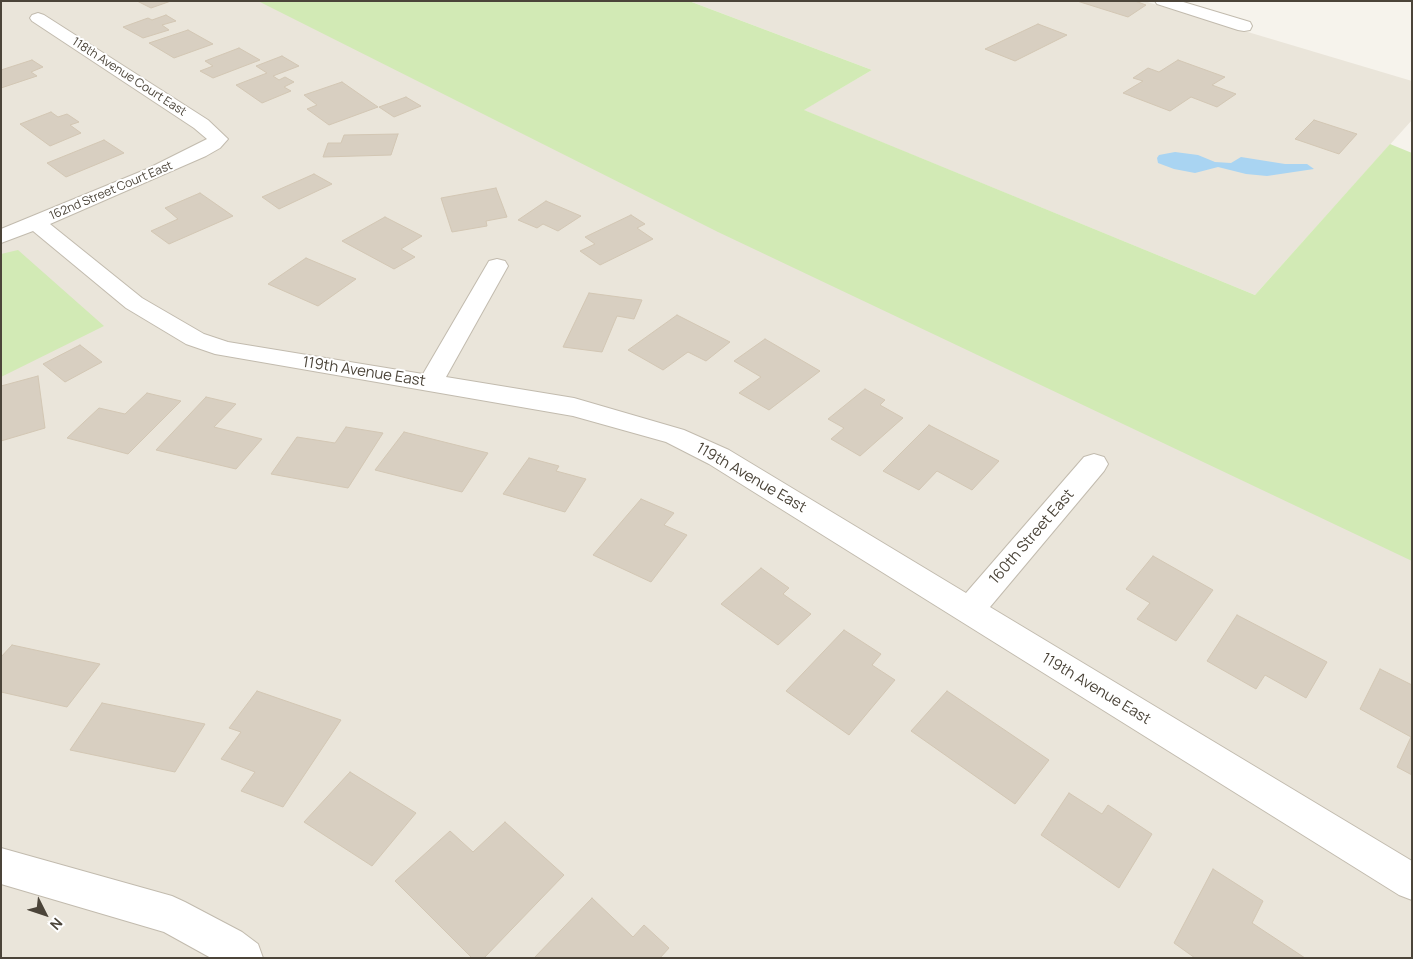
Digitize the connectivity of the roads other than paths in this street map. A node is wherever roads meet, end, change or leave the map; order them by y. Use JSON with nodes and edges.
{"nodes":[{"id":1,"x":1163,"y":1,"type":"edge"},
{"id":2,"x":38,"y":18,"type":"dead end"},
{"id":3,"x":1244,"y":26,"type":"dead end"},
{"id":4,"x":218,"y":139,"type":"joint"},
{"id":5,"x":36,"y":222,"type":"junction"},
{"id":6,"x":1,"y":238,"type":"edge"},
{"id":7,"x":497,"y":266,"type":"dead end"},
{"id":8,"x":431,"y":382,"type":"junction"},
{"id":9,"x":1094,"y":464,"type":"dead end"},
{"id":10,"x":969,"y":611,"type":"junction"},
{"id":11,"x":1,"y":866,"type":"edge"},
{"id":12,"x":1412,"y":882,"type":"edge"},
{"id":13,"x":244,"y":958,"type":"edge"}],
"edges":[{"from":1,"to":3,"type":"street"},
{"from":2,"to":4,"type":"street","name":"118th Avenue Court East"},
{"from":4,"to":5,"type":"street","name":"162nd Street Court East"},
{"from":5,"to":6,"type":"street","name":"162nd Street Court East"},
{"from":5,"to":8,"type":"street","name":"119th Avenue East"},
{"from":7,"to":8,"type":"street"},
{"from":8,"to":10,"type":"street","name":"119th Avenue East"},
{"from":9,"to":10,"type":"street","name":"160th Street East"},
{"from":10,"to":12,"type":"street","name":"119th Avenue East"},
{"from":11,"to":13,"type":"street"}]}
